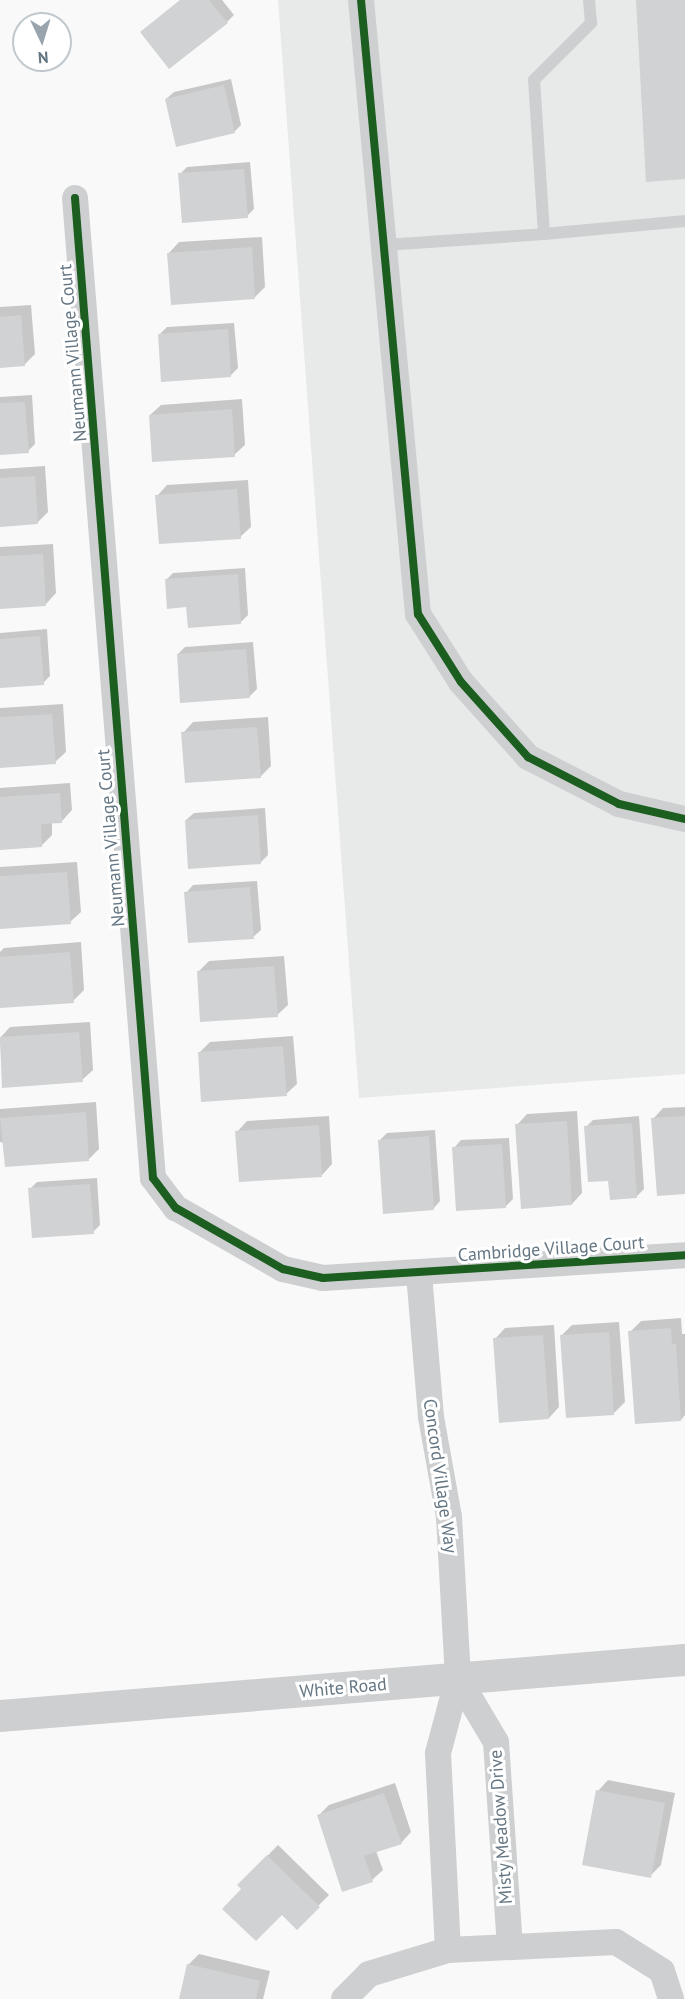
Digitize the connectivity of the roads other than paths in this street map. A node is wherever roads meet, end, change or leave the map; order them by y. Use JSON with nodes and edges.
{"nodes":[{"id":1,"x":361,"y":0,"type":"edge"},
{"id":2,"x":589,"y":0,"type":"edge"},
{"id":3,"x":75,"y":198,"type":"dead end"},
{"id":4,"x":685,"y":221,"type":"edge"},
{"id":5,"x":544,"y":234,"type":"junction"},
{"id":6,"x":384,"y":245,"type":"junction"},
{"id":7,"x":685,"y":819,"type":"edge"},
{"id":8,"x":685,"y":1255,"type":"edge"},
{"id":9,"x":419,"y":1274,"type":"junction"},
{"id":10,"x":685,"y":1660,"type":"edge"},
{"id":11,"x":458,"y":1678,"type":"junction"},
{"id":12,"x":0,"y":1716,"type":"edge"},
{"id":13,"x":510,"y":1945,"type":"junction"},
{"id":14,"x":448,"y":1950,"type":"junction"},
{"id":15,"x":344,"y":1999,"type":"edge"},
{"id":16,"x":671,"y":1999,"type":"edge"}],
"edges":[{"from":1,"to":6,"type":"street"},
{"from":2,"to":5,"type":"lane"},
{"from":3,"to":9,"type":"street","name":"Neumann Village Court"},
{"from":4,"to":5,"type":"lane"},
{"from":5,"to":6,"type":"lane"},
{"from":6,"to":7,"type":"street"},
{"from":8,"to":9,"type":"street","name":"Cambridge Village Court"},
{"from":9,"to":11,"type":"street","name":"Concord Village Way"},
{"from":10,"to":11,"type":"street","name":"White Road"},
{"from":11,"to":12,"type":"street","name":"White Road"},
{"from":11,"to":13,"type":"street","name":"Misty Meadow Drive"},
{"from":11,"to":14,"type":"street"},
{"from":13,"to":14,"type":"street"},
{"from":13,"to":16,"type":"street"},
{"from":14,"to":15,"type":"street"}]}
